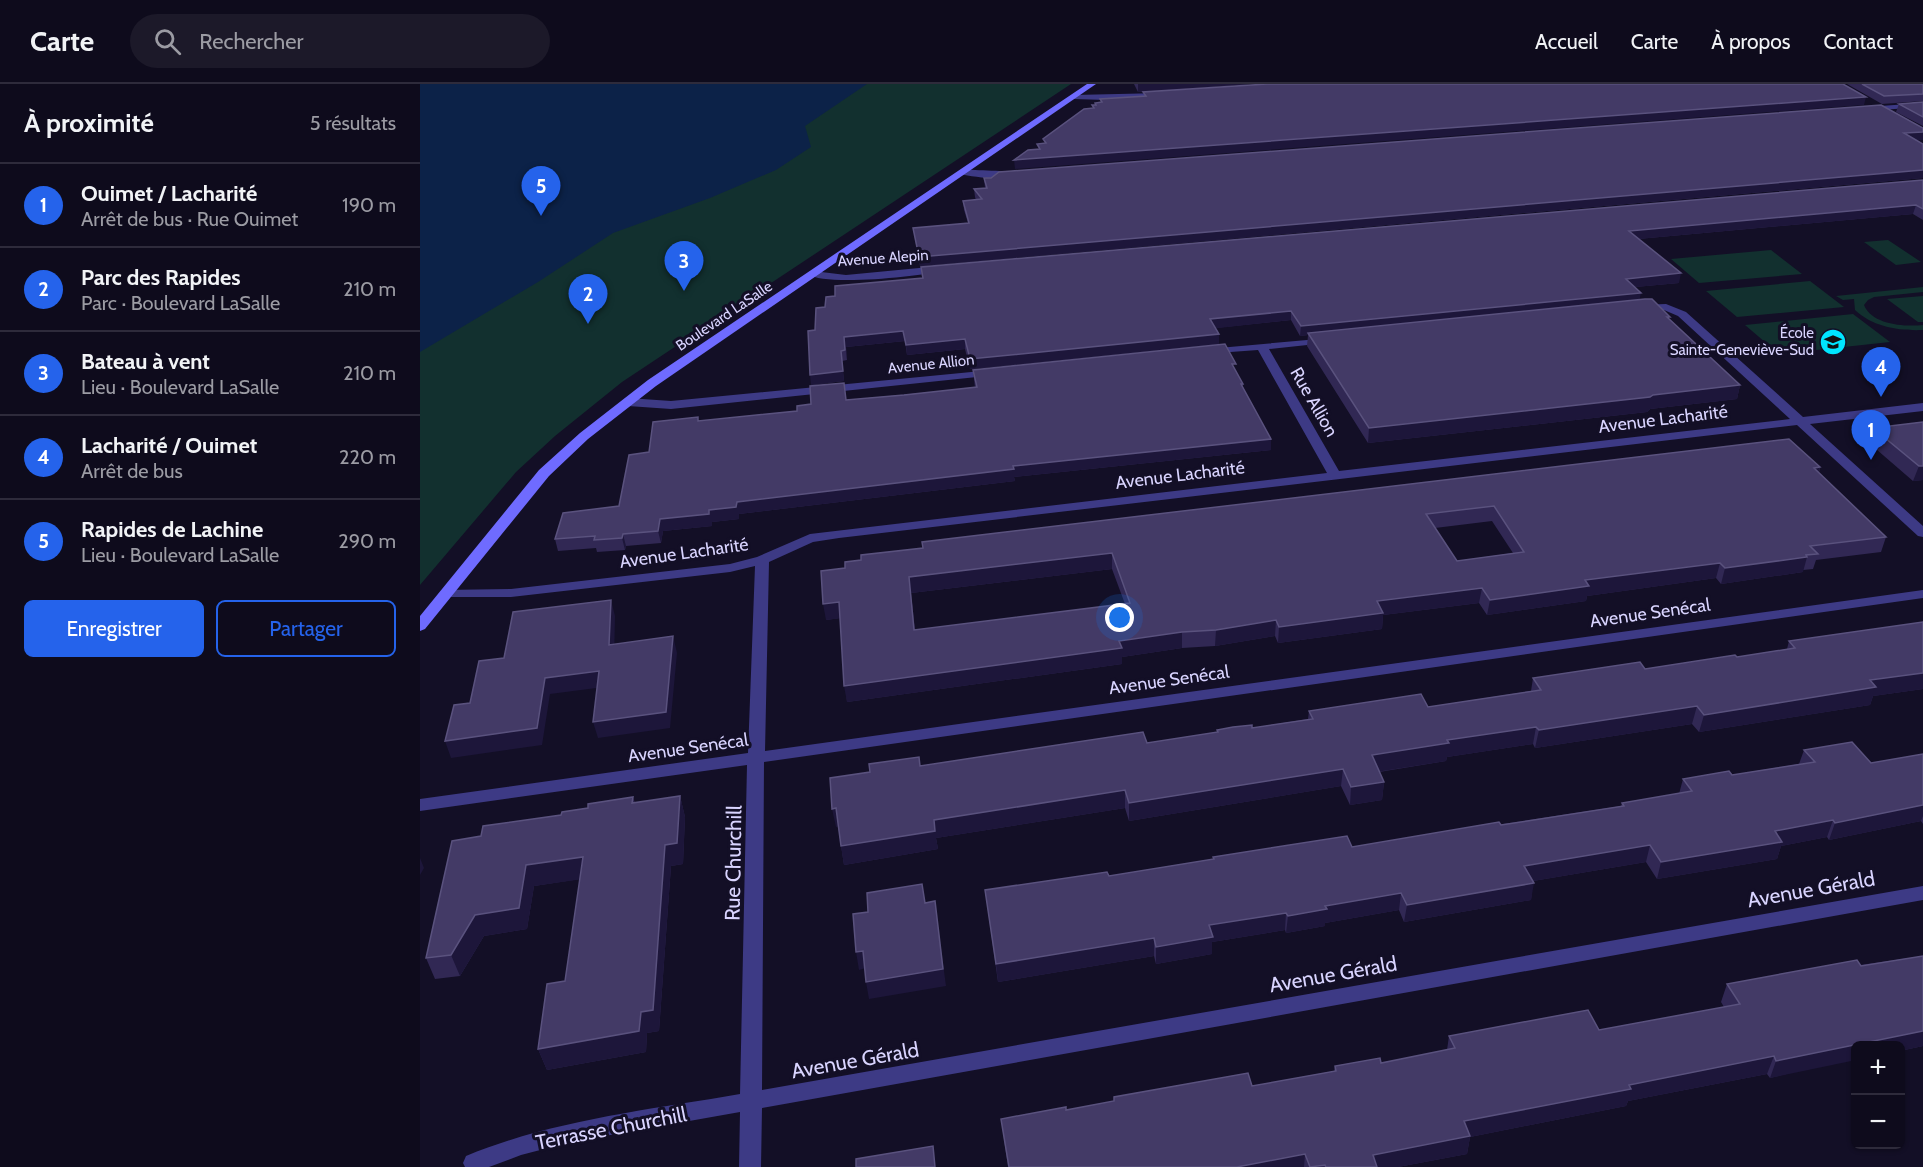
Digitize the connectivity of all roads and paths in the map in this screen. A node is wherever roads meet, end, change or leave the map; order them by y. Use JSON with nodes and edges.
{"nodes":[{"id":1,"x":1092,"y":84,"type":"edge"},
{"id":2,"x":1176,"y":94,"type":"edge"},
{"id":3,"x":1074,"y":97,"type":"junction"},
{"id":4,"x":1862,"y":98,"type":"edge"},
{"id":5,"x":1923,"y":105,"type":"edge"},
{"id":6,"x":1879,"y":108,"type":"junction"},
{"id":7,"x":1856,"y":110,"type":"edge"},
{"id":8,"x":1897,"y":117,"type":"edge"},
{"id":9,"x":963,"y":172,"type":"junction"},
{"id":10,"x":1021,"y":173,"type":"edge"},
{"id":11,"x":949,"y":269,"type":"edge"},
{"id":12,"x":813,"y":274,"type":"junction"},
{"id":13,"x":1630,"y":309,"type":"edge"},
{"id":14,"x":1340,"y":338,"type":"edge"},
{"id":15,"x":1261,"y":346,"type":"junction"},
{"id":16,"x":1190,"y":353,"type":"edge"},
{"id":17,"x":1002,"y":372,"type":"edge"},
{"id":18,"x":628,"y":402,"type":"junction"},
{"id":19,"x":1923,"y":407,"type":"edge"},
{"id":20,"x":1800,"y":422,"type":"junction"},
{"id":21,"x":1335,"y":475,"type":"junction"},
{"id":22,"x":1923,"y":533,"type":"edge"},
{"id":23,"x":762,"y":560,"type":"junction"},
{"id":24,"x":447,"y":593,"type":"junction"},
{"id":25,"x":1923,"y":594,"type":"edge"},
{"id":26,"x":420,"y":627,"type":"edge"},
{"id":27,"x":756,"y":758,"type":"junction"},
{"id":28,"x":420,"y":805,"type":"edge"},
{"id":29,"x":1923,"y":893,"type":"edge"},
{"id":30,"x":751,"y":1102,"type":"junction"},
{"id":31,"x":474,"y":1163,"type":"dead end"},
{"id":32,"x":750,"y":1167,"type":"edge"}],
"edges":[{"from":1,"to":3,"type":"main road","name":"Boulevard LaSalle"},
{"from":2,"to":3,"type":"street"},
{"from":3,"to":9,"type":"main road","name":"Boulevard LaSalle"},
{"from":4,"to":6,"type":"street"},
{"from":5,"to":6,"type":"street"},
{"from":6,"to":7,"type":"street"},
{"from":6,"to":8,"type":"street"},
{"from":9,"to":10,"type":"street"},
{"from":9,"to":12,"type":"main road","name":"Boulevard LaSalle"},
{"from":11,"to":12,"type":"street","name":"Avenue Alepin"},
{"from":12,"to":18,"type":"main road","name":"Boulevard LaSalle"},
{"from":13,"to":20,"type":"street"},
{"from":14,"to":15,"type":"street"},
{"from":15,"to":16,"type":"street"},
{"from":15,"to":21,"type":"street","name":"Rue Allion"},
{"from":17,"to":18,"type":"street","name":"Avenue Allion"},
{"from":18,"to":24,"type":"main road","name":"Boulevard LaSalle"},
{"from":19,"to":20,"type":"street","name":"Avenue Lacharité"},
{"from":20,"to":21,"type":"street","name":"Avenue Lacharité"},
{"from":20,"to":22,"type":"street"},
{"from":21,"to":23,"type":"street","name":"Avenue Lacharité"},
{"from":23,"to":24,"type":"street","name":"Avenue Lacharité"},
{"from":23,"to":27,"type":"street","name":"Rue Churchill"},
{"from":24,"to":26,"type":"main road","name":"Boulevard LaSalle"},
{"from":25,"to":27,"type":"street","name":"Avenue Senécal"},
{"from":27,"to":28,"type":"street","name":"Avenue Senécal"},
{"from":27,"to":30,"type":"street","name":"Rue Churchill"},
{"from":29,"to":30,"type":"street","name":"Avenue Gérald"},
{"from":30,"to":31,"type":"street","name":"Terrasse Churchill"},
{"from":30,"to":32,"type":"street","name":"Rue Churchill"}]}
